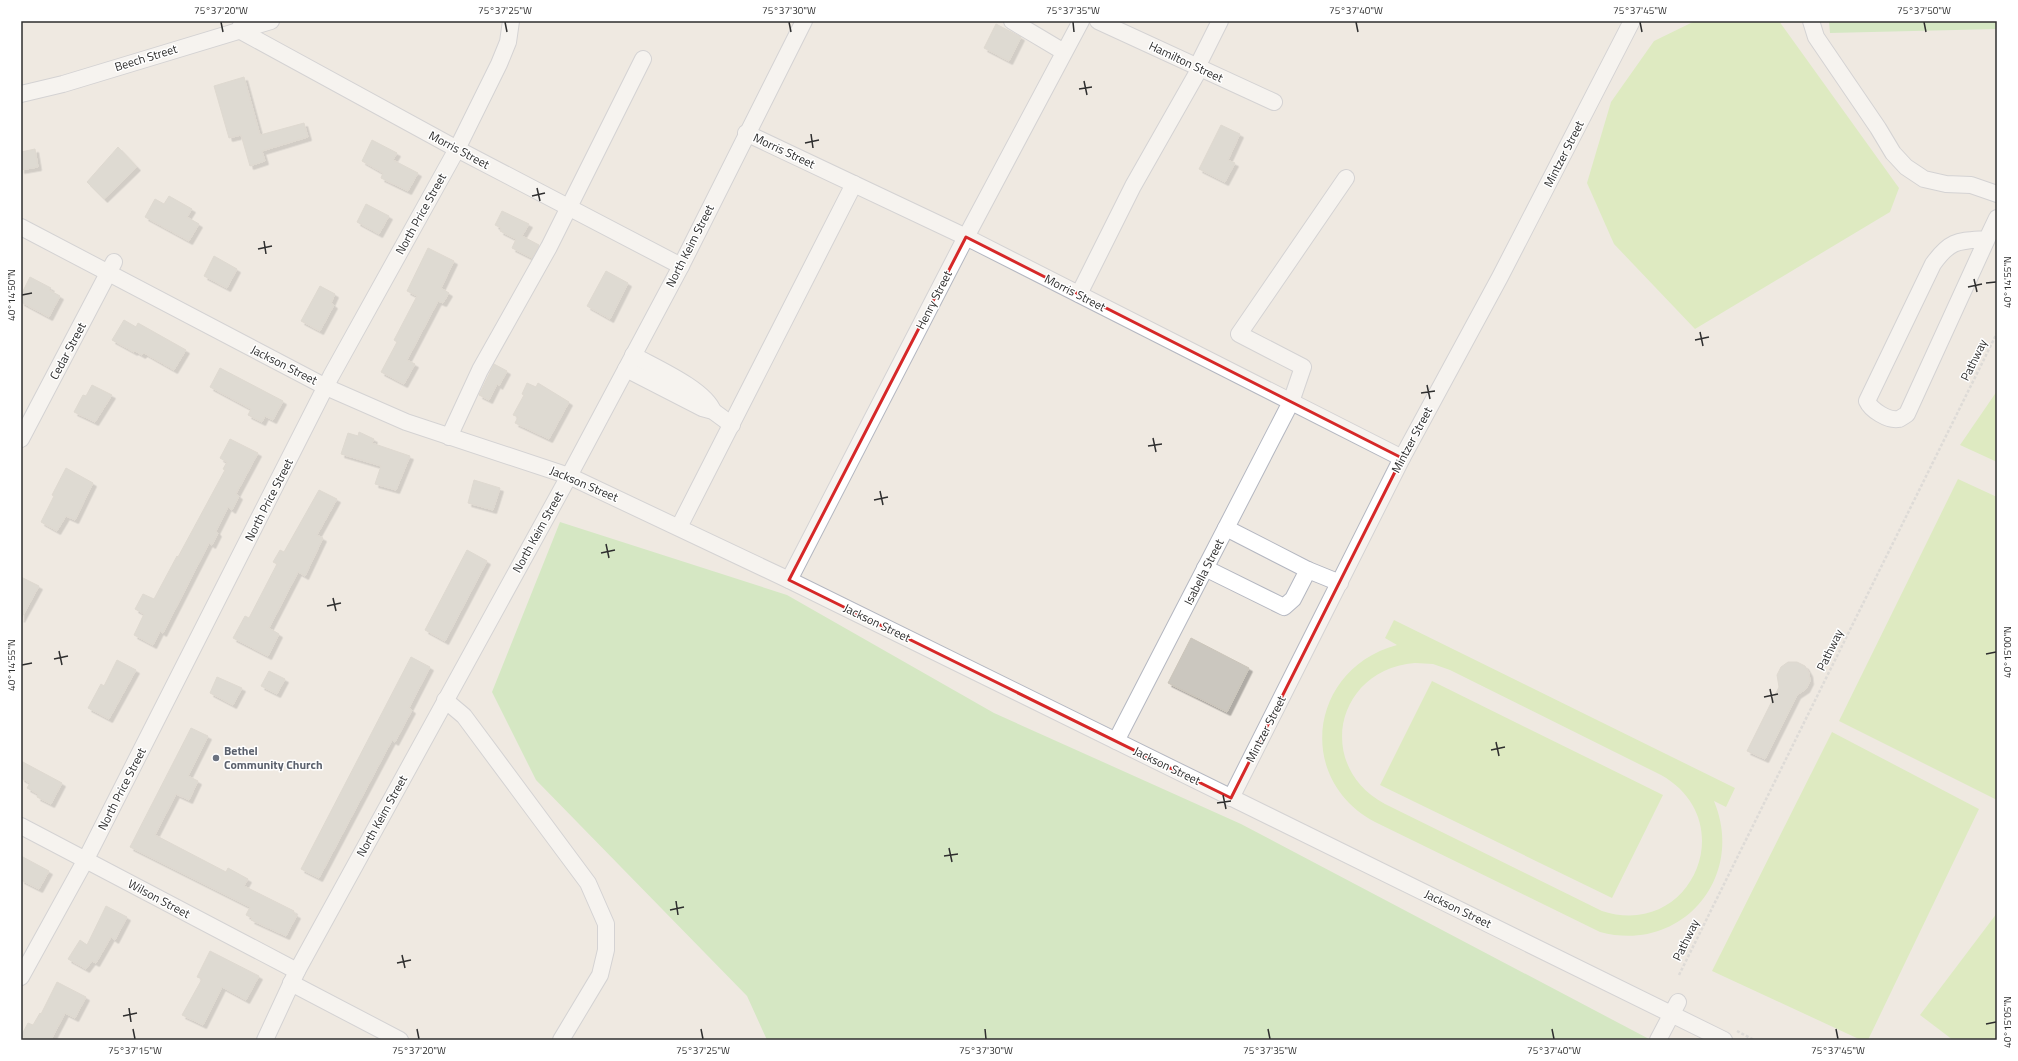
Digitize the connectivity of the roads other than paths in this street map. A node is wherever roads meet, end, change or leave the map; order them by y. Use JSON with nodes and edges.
{"nodes":[{"id":1,"x":271,"y":21,"type":"edge"},
{"id":2,"x":511,"y":21,"type":"edge"},
{"id":3,"x":804,"y":21,"type":"edge"},
{"id":4,"x":1012,"y":21,"type":"edge"},
{"id":5,"x":1081,"y":21,"type":"edge"},
{"id":6,"x":1098,"y":21,"type":"edge"},
{"id":7,"x":1220,"y":21,"type":"edge"},
{"id":8,"x":1632,"y":21,"type":"edge"},
{"id":9,"x":1811,"y":21,"type":"edge"},
{"id":10,"x":241,"y":26,"type":"edge"},
{"id":11,"x":1064,"y":52,"type":"junction"},
{"id":12,"x":643,"y":59,"type":"dead end"},
{"id":13,"x":1198,"y":67,"type":"junction"},
{"id":14,"x":21,"y":94,"type":"edge"},
{"id":15,"x":1274,"y":102,"type":"dead end"},
{"id":16,"x":746,"y":133,"type":"junction"},
{"id":17,"x":457,"y":149,"type":"junction"},
{"id":18,"x":1346,"y":178,"type":"dead end"},
{"id":19,"x":854,"y":184,"type":"junction"},
{"id":20,"x":1997,"y":194,"type":"edge"},
{"id":21,"x":568,"y":207,"type":"junction"},
{"id":22,"x":1997,"y":218,"type":"edge"},
{"id":23,"x":21,"y":227,"type":"edge"},
{"id":24,"x":966,"y":237,"type":"junction"},
{"id":25,"x":1987,"y":239,"type":"junction"},
{"id":26,"x":681,"y":266,"type":"junction"},
{"id":27,"x":111,"y":268,"type":"junction"},
{"id":28,"x":1079,"y":294,"type":"junction"},
{"id":29,"x":630,"y":362,"type":"junction"},
{"id":30,"x":326,"y":387,"type":"junction"},
{"id":31,"x":1291,"y":402,"type":"junction"},
{"id":32,"x":732,"y":425,"type":"junction"},
{"id":33,"x":449,"y":436,"type":"junction"},
{"id":34,"x":21,"y":439,"type":"edge"},
{"id":35,"x":1402,"y":458,"type":"junction"},
{"id":36,"x":569,"y":476,"type":"junction"},
{"id":37,"x":679,"y":527,"type":"junction"},
{"id":38,"x":1226,"y":528,"type":"junction"},
{"id":39,"x":1205,"y":568,"type":"junction"},
{"id":40,"x":1308,"y":570,"type":"junction"},
{"id":41,"x":789,"y":580,"type":"junction"},
{"id":42,"x":1340,"y":583,"type":"junction"},
{"id":43,"x":445,"y":700,"type":"junction"},
{"id":44,"x":1116,"y":741,"type":"junction"},
{"id":45,"x":1231,"y":798,"type":"junction"},
{"id":46,"x":21,"y":826,"type":"edge"},
{"id":47,"x":85,"y":861,"type":"junction"},
{"id":48,"x":21,"y":977,"type":"edge"},
{"id":49,"x":294,"y":977,"type":"junction"},
{"id":50,"x":1674,"y":1007,"type":"junction"},
{"id":51,"x":265,"y":1040,"type":"edge"},
{"id":52,"x":400,"y":1040,"type":"edge"},
{"id":53,"x":561,"y":1040,"type":"edge"},
{"id":54,"x":1658,"y":1040,"type":"edge"},
{"id":55,"x":1724,"y":1040,"type":"edge"}],
"edges":[{"from":1,"to":10,"type":"street","name":"Beech Street"},
{"from":2,"to":17,"type":"street","name":"North Price Street"},
{"from":3,"to":16,"type":"street","name":"North Keim Street"},
{"from":4,"to":11,"type":"street"},
{"from":5,"to":11,"type":"street","name":"Henry Street"},
{"from":6,"to":13,"type":"street","name":"Hamilton Street"},
{"from":7,"to":13,"type":"street"},
{"from":8,"to":35,"type":"street","name":"Mintzer Street"},
{"from":9,"to":20,"type":"street"},
{"from":10,"to":14,"type":"street","name":"Beech Street"},
{"from":10,"to":17,"type":"street","name":"Morris Street"},
{"from":11,"to":24,"type":"street","name":"Henry Street"},
{"from":12,"to":21,"type":"street"},
{"from":13,"to":15,"type":"street","name":"Hamilton Street"},
{"from":13,"to":28,"type":"street"},
{"from":16,"to":19,"type":"street","name":"Morris Street"},
{"from":16,"to":26,"type":"street","name":"North Keim Street"},
{"from":17,"to":21,"type":"street","name":"Morris Street"},
{"from":17,"to":30,"type":"street","name":"North Price Street"},
{"from":18,"to":31,"type":"street","name":"Isabella Street"},
{"from":19,"to":24,"type":"street","name":"Morris Street"},
{"from":19,"to":32,"type":"street"},
{"from":21,"to":26,"type":"street","name":"Morris Street"},
{"from":21,"to":33,"type":"street"},
{"from":22,"to":25,"type":"street"},
{"from":23,"to":27,"type":"street","name":"Jackson Street"},
{"from":24,"to":28,"type":"street","name":"Morris Street"},
{"from":24,"to":41,"type":"street","name":"Henry Street"},
{"from":25,"to":25,"type":"street"},
{"from":26,"to":29,"type":"street","name":"North Keim Street"},
{"from":27,"to":30,"type":"street","name":"Jackson Street"},
{"from":27,"to":34,"type":"street","name":"Cedar Street"},
{"from":28,"to":31,"type":"street","name":"Morris Street"},
{"from":29,"to":32,"type":"street"},
{"from":29,"to":36,"type":"street","name":"North Keim Street"},
{"from":30,"to":33,"type":"street","name":"Jackson Street"},
{"from":30,"to":47,"type":"street","name":"North Price Street"},
{"from":31,"to":35,"type":"street","name":"Morris Street"},
{"from":31,"to":38,"type":"street","name":"Isabella Street"},
{"from":32,"to":37,"type":"street"},
{"from":33,"to":36,"type":"street","name":"Jackson Street"},
{"from":35,"to":42,"type":"street","name":"Mintzer Street"},
{"from":36,"to":37,"type":"street","name":"Jackson Street"},
{"from":36,"to":43,"type":"street","name":"North Keim Street"},
{"from":37,"to":41,"type":"street","name":"Jackson Street"},
{"from":38,"to":39,"type":"street","name":"Isabella Street"},
{"from":38,"to":40,"type":"street"},
{"from":39,"to":40,"type":"street"},
{"from":39,"to":44,"type":"street","name":"Isabella Street"},
{"from":40,"to":42,"type":"street"},
{"from":41,"to":44,"type":"street","name":"Jackson Street"},
{"from":42,"to":45,"type":"street","name":"Mintzer Street"},
{"from":43,"to":49,"type":"street","name":"North Keim Street"},
{"from":43,"to":53,"type":"street"},
{"from":44,"to":45,"type":"street","name":"Jackson Street"},
{"from":45,"to":50,"type":"street","name":"Jackson Street"},
{"from":46,"to":47,"type":"street","name":"Wilson Street"},
{"from":47,"to":48,"type":"street","name":"North Price Street"},
{"from":47,"to":49,"type":"street","name":"Wilson Street"},
{"from":49,"to":51,"type":"street","name":"North Keim Street"},
{"from":49,"to":52,"type":"street","name":"Wilson Street"},
{"from":50,"to":54,"type":"street"},
{"from":50,"to":55,"type":"street","name":"Jackson Street"}]}
